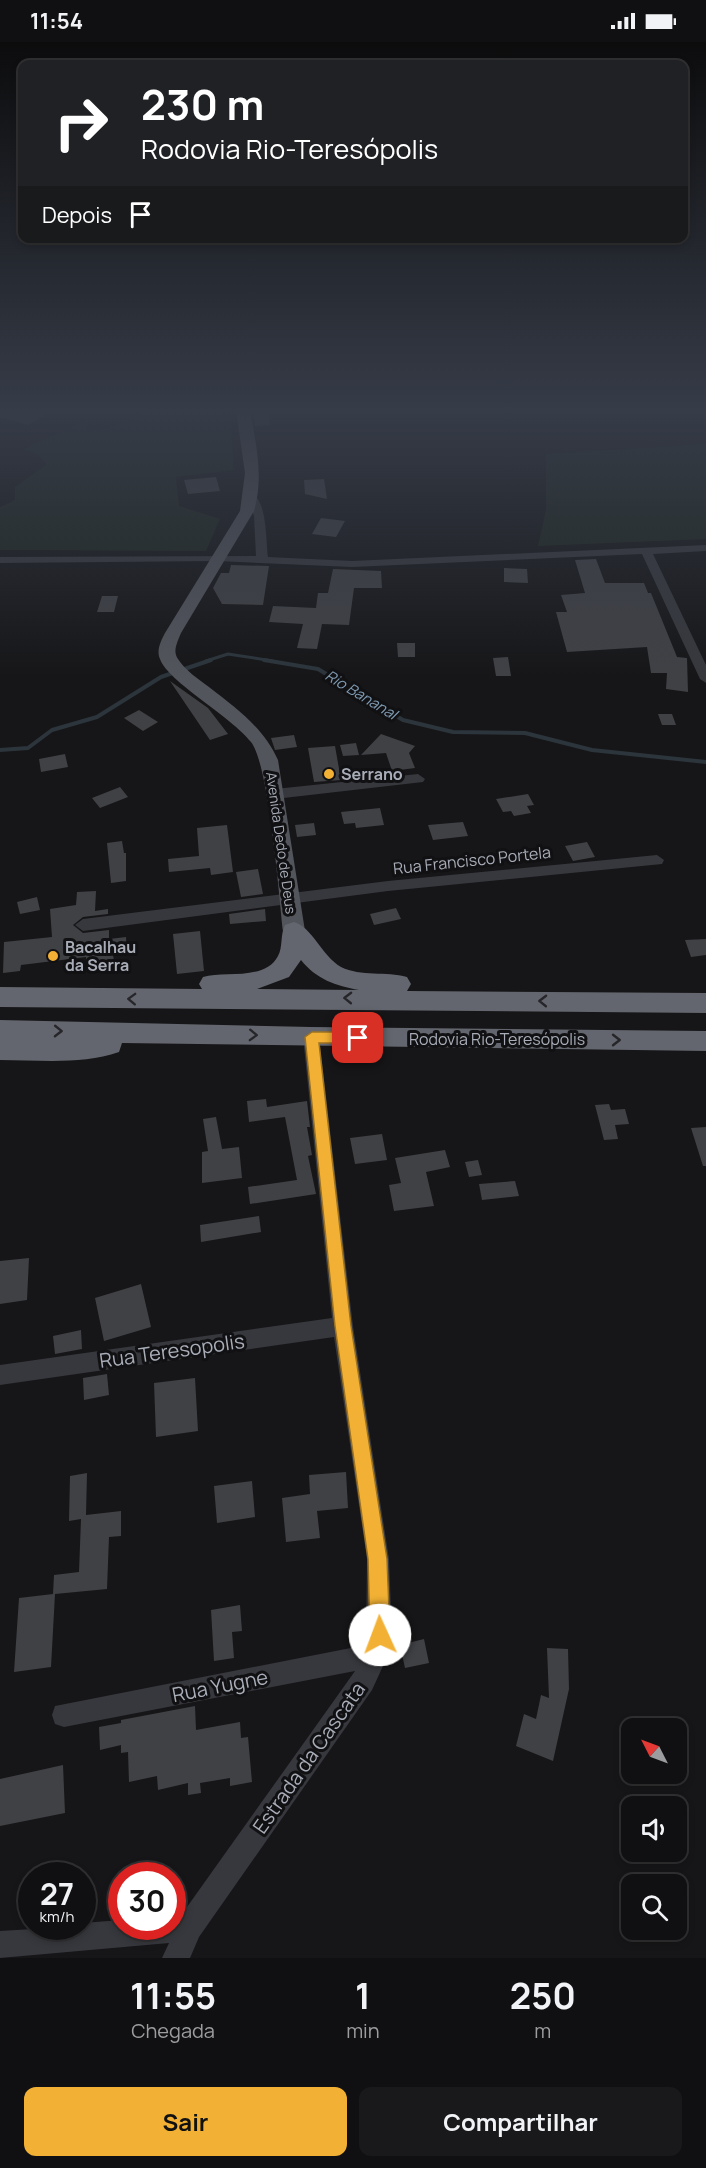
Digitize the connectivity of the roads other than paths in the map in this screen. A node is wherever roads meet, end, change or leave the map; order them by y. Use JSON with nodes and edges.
{"nodes":[{"id":1,"x":251,"y":499,"type":"edge"},
{"id":2,"x":253,"y":499,"type":"edge"},
{"id":3,"x":706,"y":548,"type":"edge"},
{"id":4,"x":647,"y":553,"type":"junction"},
{"id":5,"x":217,"y":558,"type":"junction"},
{"id":6,"x":0,"y":560,"type":"edge"},
{"id":7,"x":262,"y":560,"type":"junction"},
{"id":8,"x":706,"y":679,"type":"edge"},
{"id":9,"x":418,"y":779,"type":"dead end"},
{"id":10,"x":275,"y":794,"type":"junction"},
{"id":11,"x":657,"y":860,"type":"dead end"},
{"id":12,"x":290,"y":899,"type":"junction"},
{"id":13,"x":83,"y":925,"type":"dead end"},
{"id":14,"x":294,"y":931,"type":"junction"},
{"id":15,"x":0,"y":982,"type":"edge"},
{"id":16,"x":0,"y":997,"type":"edge"},
{"id":17,"x":76,"y":997,"type":"junction"},
{"id":18,"x":449,"y":999,"type":"junction"},
{"id":19,"x":160,"y":1000,"type":"junction"},
{"id":20,"x":706,"y":1003,"type":"edge"},
{"id":21,"x":0,"y":1030,"type":"edge"},
{"id":22,"x":183,"y":1033,"type":"junction"},
{"id":23,"x":312,"y":1037,"type":"junction"},
{"id":24,"x":706,"y":1041,"type":"edge"},
{"id":25,"x":0,"y":1050,"type":"edge"},
{"id":26,"x":343,"y":1326,"type":"junction"},
{"id":27,"x":0,"y":1375,"type":"edge"},
{"id":28,"x":376,"y":1655,"type":"junction"},
{"id":29,"x":64,"y":1715,"type":"dead end"},
{"id":30,"x":189,"y":1927,"type":"junction"},
{"id":31,"x":0,"y":1945,"type":"edge"},
{"id":32,"x":176,"y":1958,"type":"edge"}],
"edges":[{"from":1,"to":5,"type":"main road","name":"Avenida Dedo de Deus"},
{"from":2,"to":7,"type":"street","name":"Avenida Dedo de Deus"},
{"from":3,"to":4,"type":"street"},
{"from":4,"to":7,"type":"street"},
{"from":4,"to":8,"type":"street"},
{"from":5,"to":6,"type":"street"},
{"from":5,"to":7,"type":"street"},
{"from":5,"to":10,"type":"main road","name":"Avenida Dedo de Deus"},
{"from":9,"to":10,"type":"street"},
{"from":10,"to":12,"type":"main road","name":"Avenida Dedo de Deus"},
{"from":11,"to":12,"type":"street","name":"Rua Francisco Portela"},
{"from":12,"to":13,"type":"street","name":"Rua Francisco Portela"},
{"from":12,"to":14,"type":"main road","name":"Avenida Dedo de Deus"},
{"from":14,"to":18,"type":"highway"},
{"from":14,"to":19,"type":"highway"},
{"from":15,"to":17,"type":"highway"},
{"from":16,"to":17,"type":"highway"},
{"from":19,"to":17,"type":"highway","one_way":true},
{"from":18,"to":19,"type":"highway","one_way":true},
{"from":20,"to":18,"type":"highway","one_way":true},
{"from":21,"to":22,"type":"highway","name":"Rodovia Rio-Teresópolis","one_way":true},
{"from":22,"to":23,"type":"highway","name":"Rodovia Rio-Teresópolis","one_way":true},
{"from":22,"to":25,"type":"highway"},
{"from":23,"to":24,"type":"highway","name":"Rodovia Rio-Teresópolis","one_way":true},
{"from":23,"to":26,"type":"street","name":"Estrada da Cascata"},
{"from":26,"to":27,"type":"street","name":"Rua Teresopolis"},
{"from":26,"to":28,"type":"street","name":"Estrada da Cascata"},
{"from":28,"to":29,"type":"street","name":"Rua Yugne"},
{"from":28,"to":30,"type":"street","name":"Estrada da Cascata"},
{"from":30,"to":31,"type":"street"},
{"from":30,"to":32,"type":"street","name":"Estrada da Cascata"}]}
